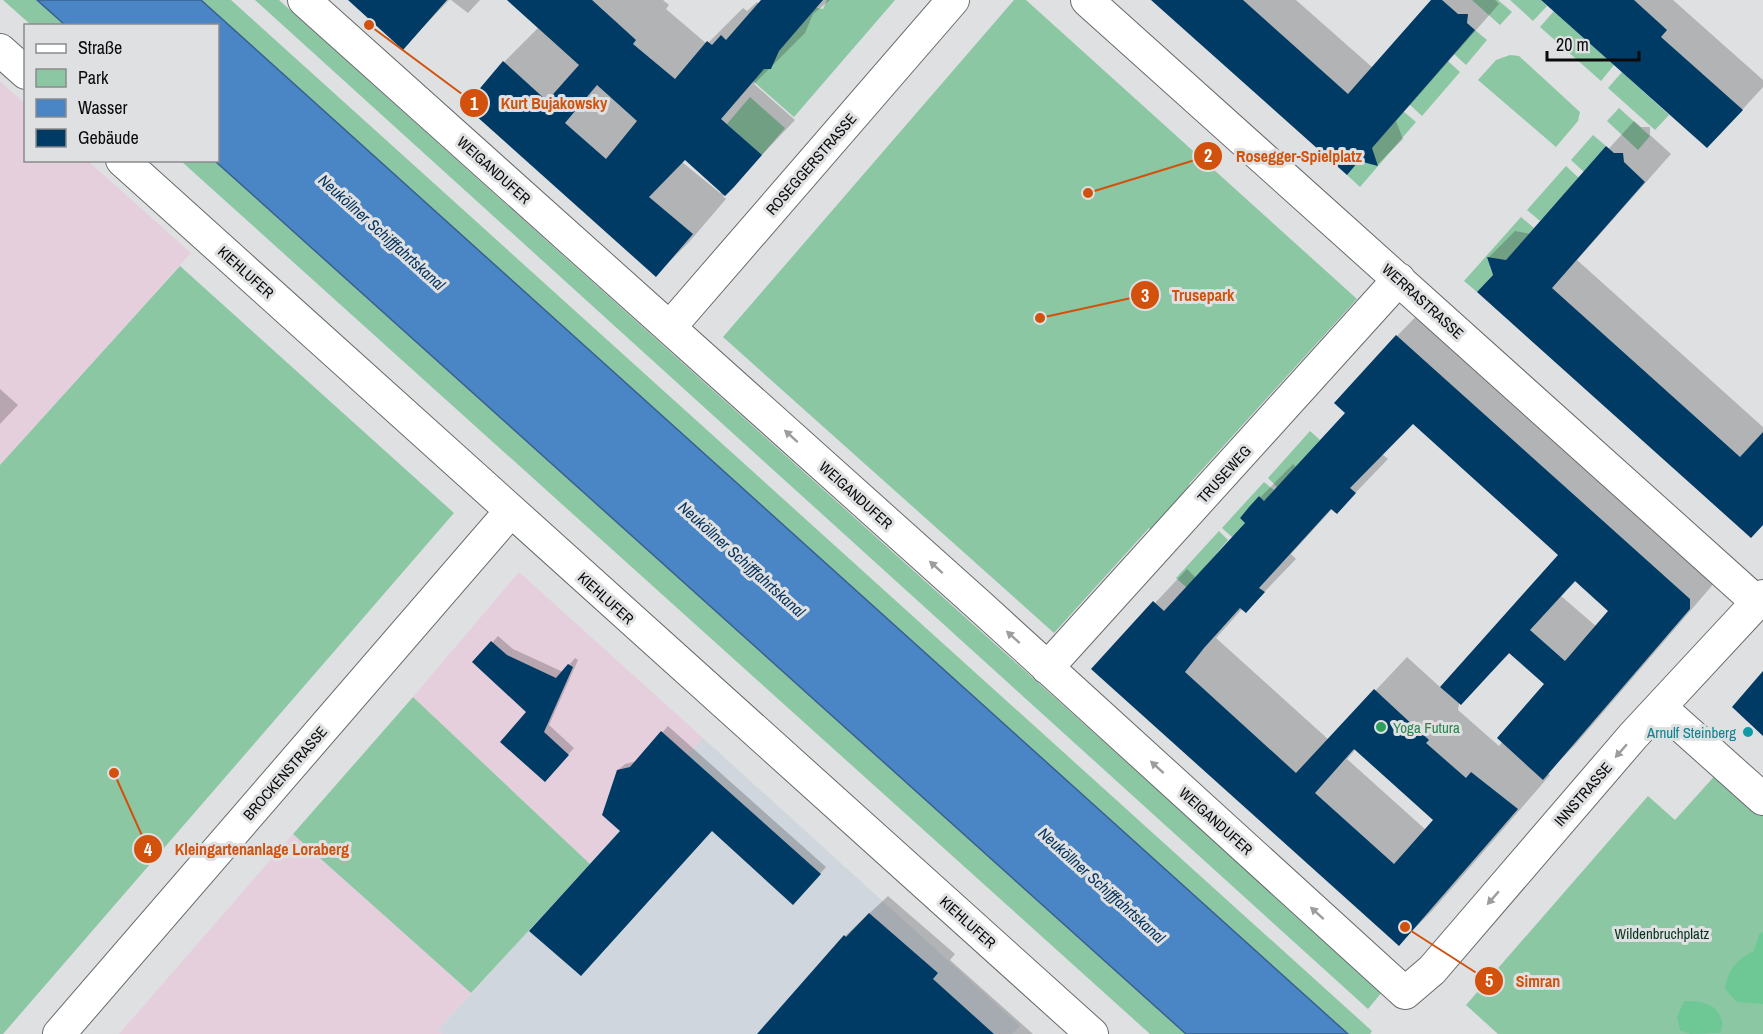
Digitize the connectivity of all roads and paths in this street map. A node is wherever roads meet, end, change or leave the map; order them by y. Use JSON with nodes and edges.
{"nodes":[{"id":1,"x":304,"y":0,"type":"edge"},
{"id":2,"x":953,"y":0,"type":"edge"},
{"id":3,"x":1088,"y":0,"type":"edge"},
{"id":4,"x":0,"y":50,"type":"edge"},
{"id":5,"x":24,"y":72,"type":"edge"},
{"id":6,"x":124,"y":162,"type":"edge"},
{"id":7,"x":1399,"y":279,"type":"junction"},
{"id":8,"x":670,"y":327,"type":"junction"},
{"id":9,"x":510,"y":512,"type":"junction"},
{"id":10,"x":1760,"y":599,"type":"edge"},
{"id":11,"x":1047,"y":668,"type":"junction"},
{"id":12,"x":1660,"y":707,"type":"junction"},
{"id":13,"x":1763,"y":799,"type":"edge"},
{"id":14,"x":1405,"y":993,"type":"joint"},
{"id":15,"x":59,"y":1034,"type":"edge"},
{"id":16,"x":1092,"y":1034,"type":"edge"}],
"edges":[{"from":1,"to":8,"type":"street","name":"WEIGANDUFER"},
{"from":2,"to":8,"type":"street","name":"ROSEGGERSTRASSE"},
{"from":3,"to":7,"type":"street","name":"WERRASTRASSE"},
{"from":4,"to":5,"type":"street"},
{"from":6,"to":9,"type":"street","name":"KIEHLUFER"},
{"from":7,"to":10,"type":"street","name":"WERRASTRASSE"},
{"from":7,"to":11,"type":"street","name":"TRUSEWEG"},
{"from":11,"to":8,"type":"street","name":"WEIGANDUFER","one_way":true},
{"from":9,"to":15,"type":"street","name":"BROCKENSTRASSE"},
{"from":9,"to":16,"type":"street","name":"KIEHLUFER"},
{"from":10,"to":12,"type":"street","name":"INNSTRASSE"},
{"from":14,"to":11,"type":"street","name":"WEIGANDUFER","one_way":true},
{"from":12,"to":13,"type":"street"},
{"from":12,"to":14,"type":"street","name":"INNSTRASSE","one_way":true}]}
